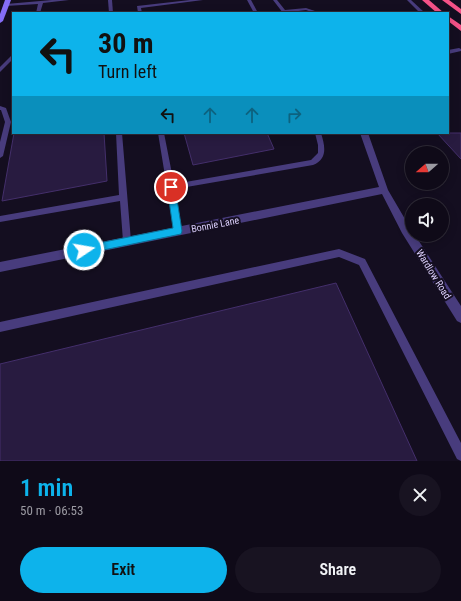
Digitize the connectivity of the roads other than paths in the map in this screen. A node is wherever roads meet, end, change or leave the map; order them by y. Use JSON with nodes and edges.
{"nodes":[{"id":1,"x":67,"y":0,"type":"edge"},
{"id":2,"x":110,"y":0,"type":"edge"},
{"id":3,"x":201,"y":0,"type":"edge"},
{"id":4,"x":248,"y":0,"type":"edge"},
{"id":5,"x":275,"y":0,"type":"edge"},
{"id":6,"x":409,"y":0,"type":"edge"},
{"id":7,"x":425,"y":0,"type":"edge"},
{"id":8,"x":445,"y":0,"type":"edge"},
{"id":9,"x":42,"y":2,"type":"junction"},
{"id":10,"x":5,"y":3,"type":"edge"},
{"id":11,"x":38,"y":12,"type":"edge"},
{"id":12,"x":111,"y":12,"type":"edge"},
{"id":13,"x":140,"y":12,"type":"edge"},
{"id":14,"x":255,"y":12,"type":"edge"},
{"id":15,"x":284,"y":12,"type":"edge"},
{"id":16,"x":316,"y":12,"type":"edge"},
{"id":17,"x":422,"y":12,"type":"edge"},
{"id":18,"x":440,"y":12,"type":"edge"},
{"id":19,"x":461,"y":12,"type":"edge"},
{"id":20,"x":449,"y":19,"type":"edge"},
{"id":21,"x":0,"y":21,"type":"edge"},
{"id":22,"x":461,"y":29,"type":"edge"},
{"id":23,"x":459,"y":50,"type":"dead end"},
{"id":24,"x":449,"y":52,"type":"edge"},
{"id":25,"x":11,"y":61,"type":"edge"},
{"id":26,"x":0,"y":70,"type":"edge"},
{"id":27,"x":0,"y":108,"type":"edge"},
{"id":28,"x":11,"y":122,"type":"edge"},
{"id":29,"x":119,"y":134,"type":"edge"},
{"id":30,"x":161,"y":134,"type":"edge"},
{"id":31,"x":318,"y":134,"type":"edge"},
{"id":32,"x":364,"y":134,"type":"edge"},
{"id":33,"x":0,"y":156,"type":"edge"},
{"id":34,"x":171,"y":187,"type":"junction"},
{"id":35,"x":384,"y":190,"type":"junction"},
{"id":36,"x":123,"y":197,"type":"junction"},
{"id":37,"x":0,"y":219,"type":"edge"},
{"id":38,"x":178,"y":231,"type":"junction"},
{"id":39,"x":127,"y":242,"type":"junction"},
{"id":40,"x":0,"y":267,"type":"edge"},
{"id":41,"x":461,"y":317,"type":"edge"},
{"id":42,"x":0,"y":327,"type":"edge"},
{"id":43,"x":461,"y":455,"type":"edge"}],
"edges":[{"from":1,"to":9,"type":"lane"},
{"from":2,"to":12,"type":"lane"},
{"from":3,"to":13,"type":"lane"},
{"from":4,"to":14,"type":"lane"},
{"from":5,"to":15,"type":"lane"},
{"from":6,"to":17,"type":"lane"},
{"from":7,"to":18,"type":"highway"},
{"from":8,"to":19,"type":"highway"},
{"from":9,"to":10,"type":"lane"},
{"from":9,"to":11,"type":"lane"},
{"from":10,"to":21,"type":"main road"},
{"from":15,"to":16,"type":"lane"},
{"from":20,"to":22,"type":"highway"},
{"from":23,"to":24,"type":"lane"},
{"from":25,"to":26,"type":"lane"},
{"from":27,"to":28,"type":"lane"},
{"from":28,"to":33,"type":"lane"},
{"from":29,"to":36,"type":"lane"},
{"from":30,"to":34,"type":"lane"},
{"from":31,"to":34,"type":"lane"},
{"from":32,"to":35,"type":"street","name":"Wardlow Road"},
{"from":34,"to":38,"type":"lane"},
{"from":35,"to":38,"type":"street","name":"Bonnie Lane"},
{"from":35,"to":41,"type":"street","name":"Wardlow Road"},
{"from":36,"to":37,"type":"lane"},
{"from":36,"to":39,"type":"lane"},
{"from":38,"to":39,"type":"street","name":"Bonnie Lane"},
{"from":39,"to":40,"type":"street","name":"Bonnie Lane"},
{"from":42,"to":43,"type":"lane"}]}
